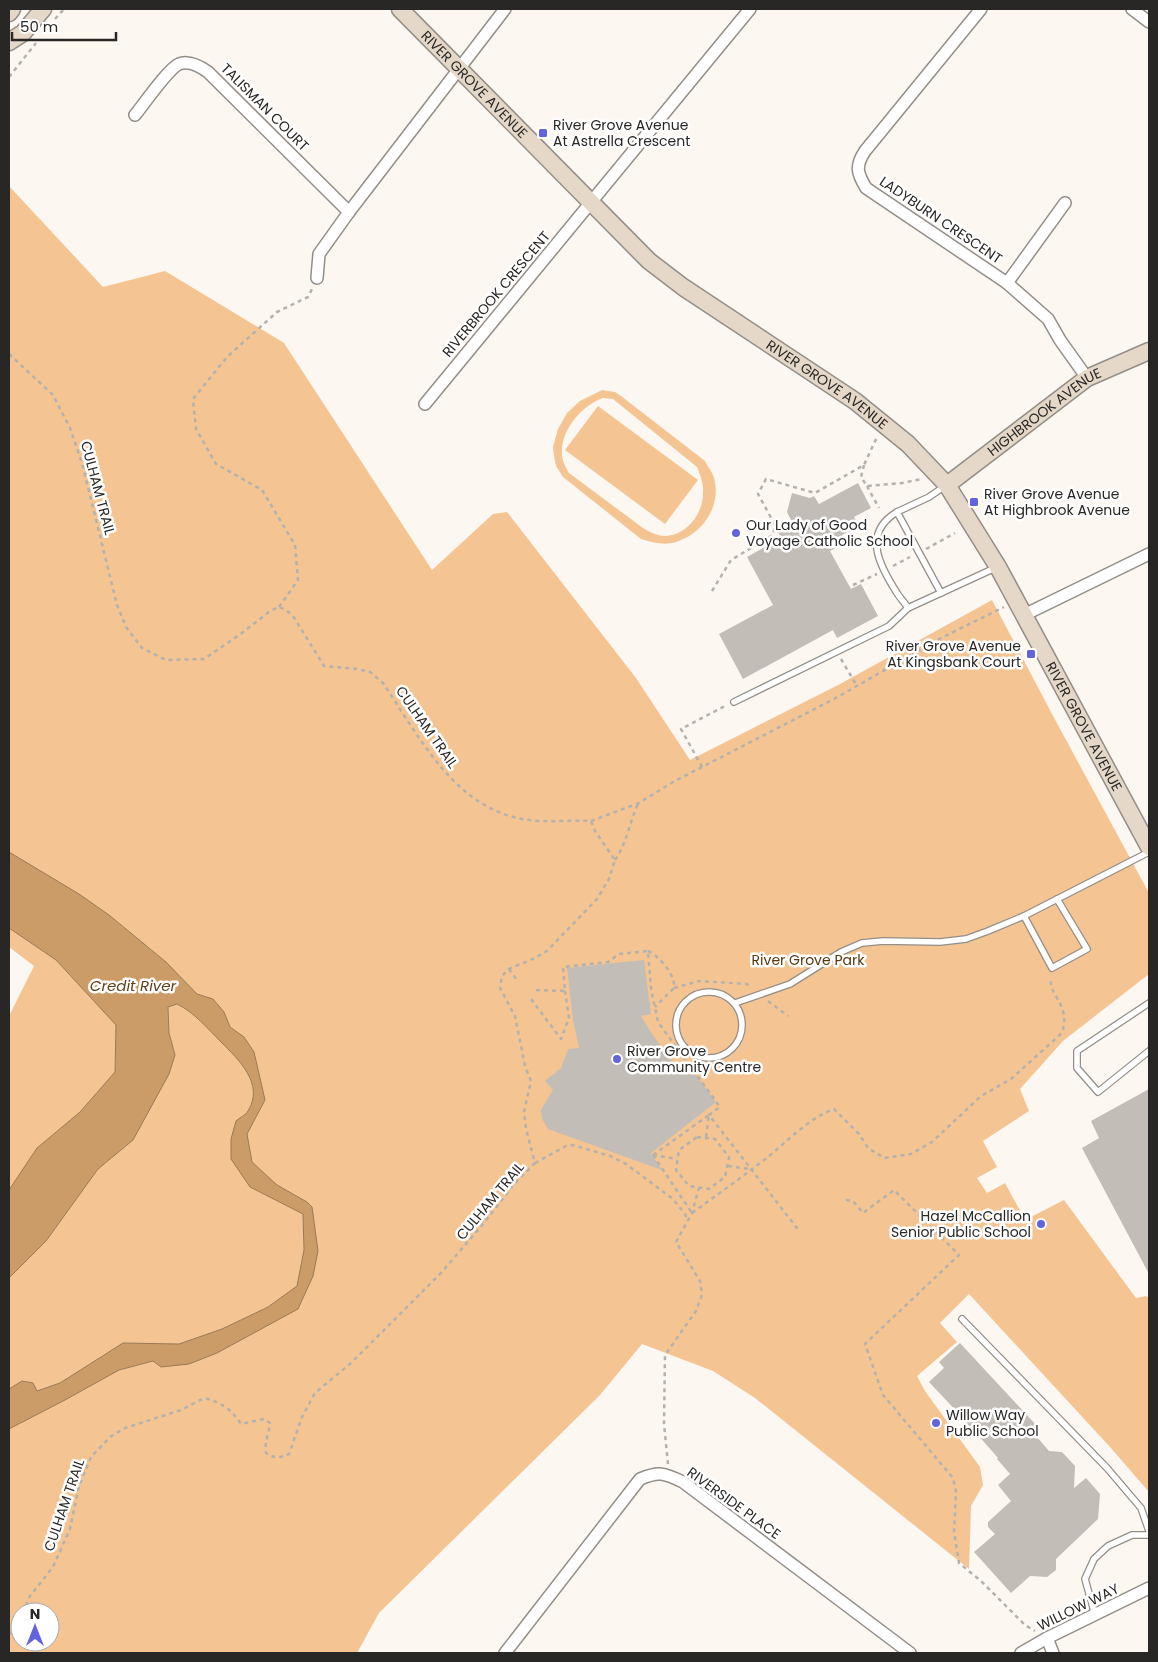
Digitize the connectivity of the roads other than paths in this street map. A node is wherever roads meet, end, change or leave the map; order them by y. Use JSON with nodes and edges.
{"nodes":[{"id":1,"x":12,"y":9,"type":"edge"},
{"id":2,"x":43,"y":9,"type":"edge"},
{"id":3,"x":400,"y":9,"type":"edge"},
{"id":4,"x":505,"y":9,"type":"edge"},
{"id":5,"x":750,"y":9,"type":"edge"},
{"id":6,"x":981,"y":9,"type":"edge"},
{"id":7,"x":1132,"y":9,"type":"edge"},
{"id":8,"x":9,"y":13,"type":"edge"},
{"id":9,"x":1149,"y":22,"type":"edge"},
{"id":10,"x":9,"y":42,"type":"edge"},
{"id":11,"x":459,"y":68,"type":"junction"},
{"id":12,"x":136,"y":115,"type":"dead end"},
{"id":13,"x":1065,"y":203,"type":"dead end"},
{"id":14,"x":591,"y":204,"type":"junction"},
{"id":15,"x":349,"y":212,"type":"junction"},
{"id":16,"x":317,"y":278,"type":"road end"},
{"id":17,"x":1008,"y":283,"type":"junction"},
{"id":18,"x":1149,"y":351,"type":"edge"},
{"id":19,"x":1087,"y":378,"type":"junction"},
{"id":20,"x":425,"y":404,"type":"dead end"},
{"id":21,"x":942,"y":481,"type":"junction"},
{"id":22,"x":897,"y":512,"type":"junction"},
{"id":23,"x":1149,"y":554,"type":"edge"},
{"id":24,"x":998,"y":567,"type":"junction"},
{"id":25,"x":940,"y":593,"type":"junction"},
{"id":26,"x":908,"y":608,"type":"junction"},
{"id":27,"x":1024,"y":615,"type":"junction"},
{"id":28,"x":734,"y":702,"type":"road end"},
{"id":29,"x":1149,"y":847,"type":"edge"},
{"id":30,"x":1149,"y":852,"type":"edge"},
{"id":31,"x":1057,"y":899,"type":"junction"},
{"id":32,"x":1024,"y":916,"type":"junction"},
{"id":33,"x":735,"y":1003,"type":"junction"},
{"id":34,"x":1149,"y":1003,"type":"edge"},
{"id":35,"x":1149,"y":1051,"type":"edge"},
{"id":36,"x":962,"y":1319,"type":"dead end"},
{"id":37,"x":1149,"y":1530,"type":"edge"},
{"id":38,"x":1149,"y":1536,"type":"edge"},
{"id":39,"x":1149,"y":1588,"type":"edge"},
{"id":40,"x":1095,"y":1615,"type":"junction"},
{"id":41,"x":1046,"y":1638,"type":"junction"},
{"id":42,"x":505,"y":1653,"type":"edge"},
{"id":43,"x":910,"y":1653,"type":"edge"},
{"id":44,"x":1021,"y":1653,"type":"edge"},
{"id":45,"x":1053,"y":1653,"type":"edge"}],
"edges":[{"from":1,"to":8,"type":"street"},
{"from":2,"to":10,"type":"street"},
{"from":3,"to":11,"type":"street","name":"RIVER GROVE AVENUE"},
{"from":4,"to":11,"type":"street"},
{"from":5,"to":14,"type":"street","name":"RIVERBROOK CRESCENT"},
{"from":6,"to":17,"type":"street","name":"LADYBURN CRESCENT"},
{"from":7,"to":9,"type":"street"},
{"from":11,"to":14,"type":"street","name":"RIVER GROVE AVENUE"},
{"from":11,"to":15,"type":"street"},
{"from":12,"to":15,"type":"street","name":"TALISMAN COURT"},
{"from":13,"to":17,"type":"street"},
{"from":14,"to":20,"type":"street","name":"RIVERBROOK CRESCENT"},
{"from":14,"to":21,"type":"street","name":"RIVER GROVE AVENUE"},
{"from":15,"to":16,"type":"street"},
{"from":17,"to":19,"type":"street","name":"LADYBURN CRESCENT"},
{"from":18,"to":19,"type":"street","name":"HIGHBROOK AVENUE"},
{"from":19,"to":21,"type":"street","name":"HIGHBROOK AVENUE"},
{"from":21,"to":22,"type":"lane"},
{"from":21,"to":24,"type":"street","name":"RIVER GROVE AVENUE"},
{"from":22,"to":25,"type":"lane"},
{"from":22,"to":26,"type":"lane"},
{"from":23,"to":27,"type":"street"},
{"from":24,"to":25,"type":"lane"},
{"from":24,"to":27,"type":"street","name":"RIVER GROVE AVENUE"},
{"from":25,"to":26,"type":"lane"},
{"from":26,"to":28,"type":"lane"},
{"from":27,"to":29,"type":"street","name":"RIVER GROVE AVENUE"},
{"from":30,"to":31,"type":"lane"},
{"from":31,"to":32,"type":"lane"},
{"from":31,"to":32,"type":"lane"},
{"from":32,"to":33,"type":"lane"},
{"from":33,"to":33,"type":"lane"},
{"from":34,"to":35,"type":"lane"},
{"from":36,"to":37,"type":"lane"},
{"from":38,"to":40,"type":"lane"},
{"from":39,"to":40,"type":"street","name":"WILLOW WAY"},
{"from":40,"to":41,"type":"street","name":"WILLOW WAY"},
{"from":41,"to":44,"type":"street","name":"WILLOW WAY"},
{"from":41,"to":45,"type":"street"},
{"from":42,"to":43,"type":"street","name":"RIVERSIDE PLACE"}]}
